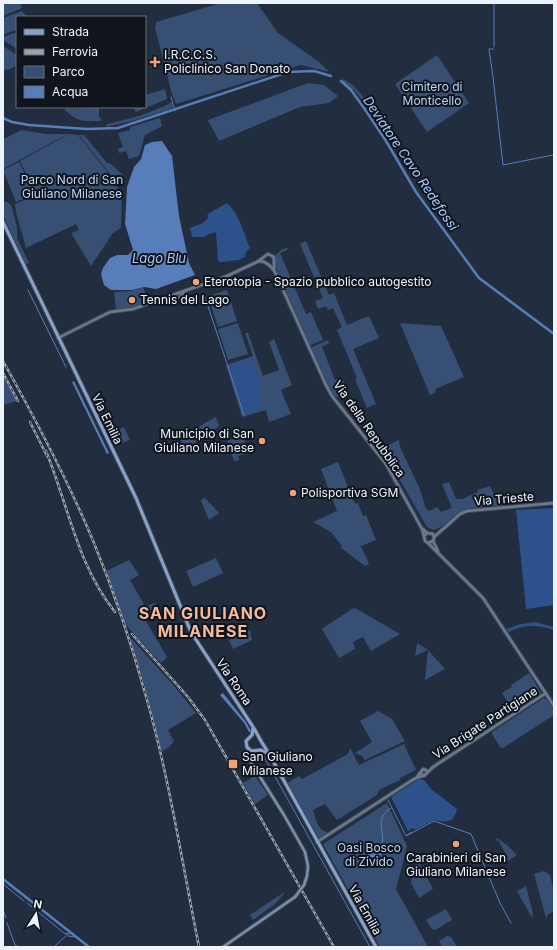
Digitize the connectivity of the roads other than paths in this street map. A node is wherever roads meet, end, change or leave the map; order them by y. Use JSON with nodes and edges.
{"nodes":[{"id":1,"x":3,"y":222,"type":"edge"},
{"id":2,"x":265,"y":257,"type":"junction"},
{"id":3,"x":258,"y":261,"type":"junction"},
{"id":4,"x":265,"y":262,"type":"junction"},
{"id":5,"x":274,"y":262,"type":"junction"},
{"id":6,"x":269,"y":264,"type":"junction"},
{"id":7,"x":275,"y":272,"type":"junction"},
{"id":8,"x":186,"y":291,"type":"junction"},
{"id":9,"x":177,"y":293,"type":"junction"},
{"id":10,"x":180,"y":296,"type":"junction"},
{"id":11,"x":169,"y":297,"type":"junction"},
{"id":12,"x":177,"y":297,"type":"junction"},
{"id":13,"x":58,"y":338,"type":"junction"},
{"id":14,"x":554,"y":503,"type":"edge"},
{"id":15,"x":422,"y":529,"type":"junction"},
{"id":16,"x":427,"y":532,"type":"junction"},
{"id":17,"x":438,"y":532,"type":"junction"},
{"id":18,"x":432,"y":534,"type":"junction"},
{"id":19,"x":424,"y":536,"type":"junction"},
{"id":20,"x":434,"y":537,"type":"junction"},
{"id":21,"x":433,"y":541,"type":"junction"},
{"id":22,"x":428,"y":543,"type":"junction"},
{"id":23,"x":440,"y":555,"type":"junction"},
{"id":24,"x":189,"y":626,"type":"joint"},
{"id":25,"x":546,"y":693,"type":"junction"},
{"id":26,"x":554,"y":706,"type":"edge"},
{"id":27,"x":253,"y":726,"type":"junction"},
{"id":28,"x":251,"y":736,"type":"junction"},
{"id":29,"x":260,"y":738,"type":"junction"},
{"id":30,"x":262,"y":744,"type":"junction"},
{"id":31,"x":248,"y":749,"type":"junction"},
{"id":32,"x":256,"y":751,"type":"junction"},
{"id":33,"x":269,"y":755,"type":"junction"},
{"id":34,"x":252,"y":765,"type":"junction"},
{"id":35,"x":426,"y":771,"type":"junction"},
{"id":36,"x":421,"y":774,"type":"junction"},
{"id":37,"x":317,"y":842,"type":"junction"},
{"id":38,"x":223,"y":947,"type":"edge"},
{"id":39,"x":376,"y":947,"type":"edge"}],
"edges":[{"from":1,"to":13,"type":"main road","name":"Via Emilia"},
{"from":2,"to":3,"type":"street"},
{"from":2,"to":4,"type":"street"},
{"from":2,"to":5,"type":"street"},
{"from":3,"to":4,"type":"street"},
{"from":3,"to":8,"type":"street"},
{"from":4,"to":6,"type":"street"},
{"from":5,"to":6,"type":"street"},
{"from":5,"to":7,"type":"street","name":"Via della Repubblica"},
{"from":6,"to":7,"type":"street","name":"Via della Repubblica"},
{"from":7,"to":15,"type":"street","name":"Via della Repubblica"},
{"from":8,"to":9,"type":"street"},
{"from":8,"to":10,"type":"street"},
{"from":9,"to":10,"type":"street"},
{"from":9,"to":11,"type":"street"},
{"from":9,"to":12,"type":"street"},
{"from":10,"to":12,"type":"street"},
{"from":11,"to":12,"type":"street"},
{"from":11,"to":13,"type":"street"},
{"from":13,"to":24,"type":"main road","name":"Via Emilia"},
{"from":14,"to":17,"type":"street","name":"Via Trieste"},
{"from":15,"to":16,"type":"street"},
{"from":15,"to":19,"type":"street","name":"Via della Repubblica"},
{"from":16,"to":18,"type":"street"},
{"from":16,"to":19,"type":"street"},
{"from":17,"to":18,"type":"street","name":"Via Trieste"},
{"from":17,"to":20,"type":"street","name":"Via Trieste"},
{"from":18,"to":20,"type":"street"},
{"from":19,"to":22,"type":"street"},
{"from":20,"to":21,"type":"street"},
{"from":21,"to":22,"type":"street"},
{"from":21,"to":23,"type":"street"},
{"from":22,"to":23,"type":"street"},
{"from":23,"to":25,"type":"street"},
{"from":24,"to":27,"type":"main road","name":"Via Roma"},
{"from":25,"to":26,"type":"street"},
{"from":25,"to":35,"type":"street","name":"Via Brigate Partigiane"},
{"from":27,"to":28,"type":"main road"},
{"from":27,"to":29,"type":"main road","name":"Via Roma"},
{"from":28,"to":29,"type":"main road"},
{"from":28,"to":31,"type":"main road"},
{"from":29,"to":30,"type":"main road"},
{"from":30,"to":32,"type":"main road"},
{"from":30,"to":33,"type":"main road","name":"Via Emilia"},
{"from":31,"to":32,"type":"main road"},
{"from":31,"to":34,"type":"main road"},
{"from":32,"to":33,"type":"main road"},
{"from":32,"to":34,"type":"main road"},
{"from":33,"to":37,"type":"main road","name":"Via Emilia"},
{"from":34,"to":38,"type":"main road","bridge":true},
{"from":35,"to":36,"type":"street"},
{"from":35,"to":36,"type":"street"},
{"from":36,"to":37,"type":"street"},
{"from":37,"to":39,"type":"main road","name":"Via Emilia"}]}
